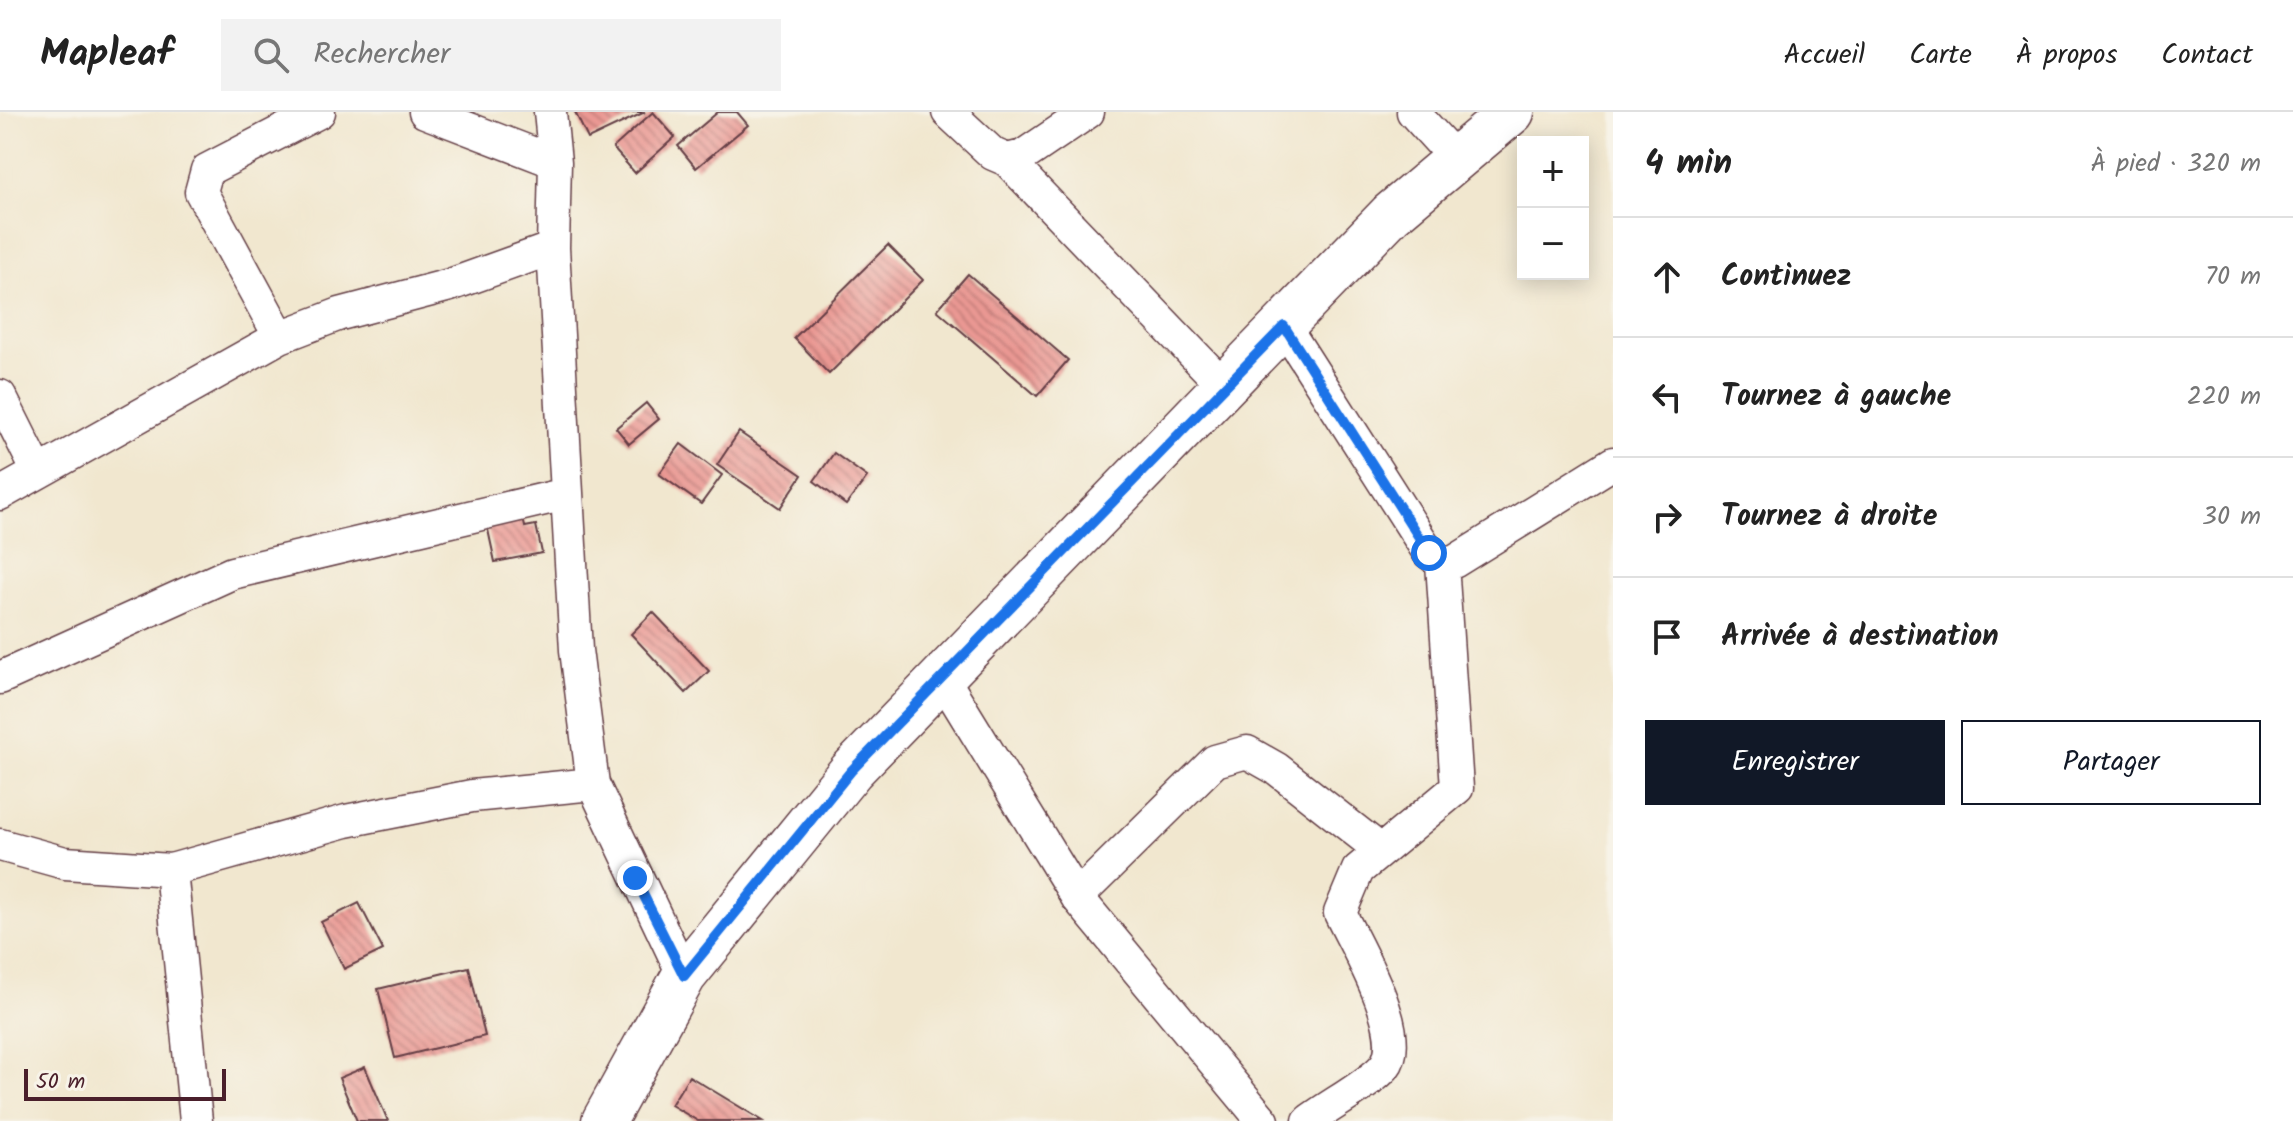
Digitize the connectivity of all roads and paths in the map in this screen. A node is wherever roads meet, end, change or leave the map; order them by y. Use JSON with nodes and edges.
{"nodes":[{"id":1,"x":319,"y":112,"type":"edge"},
{"id":2,"x":425,"y":112,"type":"edge"},
{"id":3,"x":550,"y":112,"type":"edge"},
{"id":4,"x":948,"y":112,"type":"edge"},
{"id":5,"x":1088,"y":112,"type":"edge"},
{"id":6,"x":1413,"y":112,"type":"edge"},
{"id":7,"x":1512,"y":112,"type":"edge"},
{"id":8,"x":1454,"y":157,"type":"junction"},
{"id":9,"x":1007,"y":160,"type":"junction"},
{"id":10,"x":555,"y":162,"type":"junction"},
{"id":11,"x":553,"y":248,"type":"junction"},
{"id":12,"x":1284,"y":326,"type":"junction"},
{"id":13,"x":280,"y":337,"type":"junction"},
{"id":14,"x":1225,"y":387,"type":"junction"},
{"id":15,"x":0,"y":396,"type":"edge"},
{"id":16,"x":1613,"y":463,"type":"edge"},
{"id":17,"x":38,"y":472,"type":"junction"},
{"id":18,"x":0,"y":494,"type":"edge"},
{"id":19,"x":566,"y":494,"type":"junction"},
{"id":20,"x":1442,"y":563,"type":"junction"},
{"id":21,"x":942,"y":677,"type":"junction"},
{"id":22,"x":0,"y":678,"type":"edge"},
{"id":23,"x":593,"y":784,"type":"junction"},
{"id":24,"x":0,"y":845,"type":"edge"},
{"id":25,"x":1379,"y":849,"type":"junction"},
{"id":26,"x":171,"y":870,"type":"junction"},
{"id":27,"x":1077,"y":897,"type":"junction"},
{"id":28,"x":684,"y":976,"type":"junction"},
{"id":29,"x":196,"y":1121,"type":"edge"},
{"id":30,"x":604,"y":1121,"type":"edge"},
{"id":31,"x":1263,"y":1121,"type":"edge"},
{"id":32,"x":1309,"y":1121,"type":"edge"}],
"edges":[{"from":1,"to":13,"type":"street"},
{"from":2,"to":10,"type":"street"},
{"from":3,"to":10,"type":"street"},
{"from":4,"to":9,"type":"street"},
{"from":5,"to":9,"type":"street"},
{"from":6,"to":8,"type":"street"},
{"from":7,"to":8,"type":"main road"},
{"from":8,"to":12,"type":"main road"},
{"from":9,"to":14,"type":"street"},
{"from":10,"to":11,"type":"street"},
{"from":11,"to":13,"type":"street"},
{"from":11,"to":19,"type":"street"},
{"from":12,"to":14,"type":"main road"},
{"from":12,"to":20,"type":"street"},
{"from":13,"to":17,"type":"street"},
{"from":14,"to":21,"type":"main road"},
{"from":15,"to":17,"type":"street"},
{"from":16,"to":20,"type":"street"},
{"from":17,"to":18,"type":"street"},
{"from":19,"to":22,"type":"street"},
{"from":19,"to":23,"type":"street"},
{"from":20,"to":25,"type":"street"},
{"from":21,"to":27,"type":"street"},
{"from":21,"to":28,"type":"main road"},
{"from":23,"to":26,"type":"street"},
{"from":23,"to":28,"type":"street"},
{"from":24,"to":26,"type":"street"},
{"from":25,"to":27,"type":"street"},
{"from":25,"to":32,"type":"street"},
{"from":26,"to":29,"type":"street"},
{"from":27,"to":31,"type":"street"},
{"from":28,"to":30,"type":"main road"}]}
